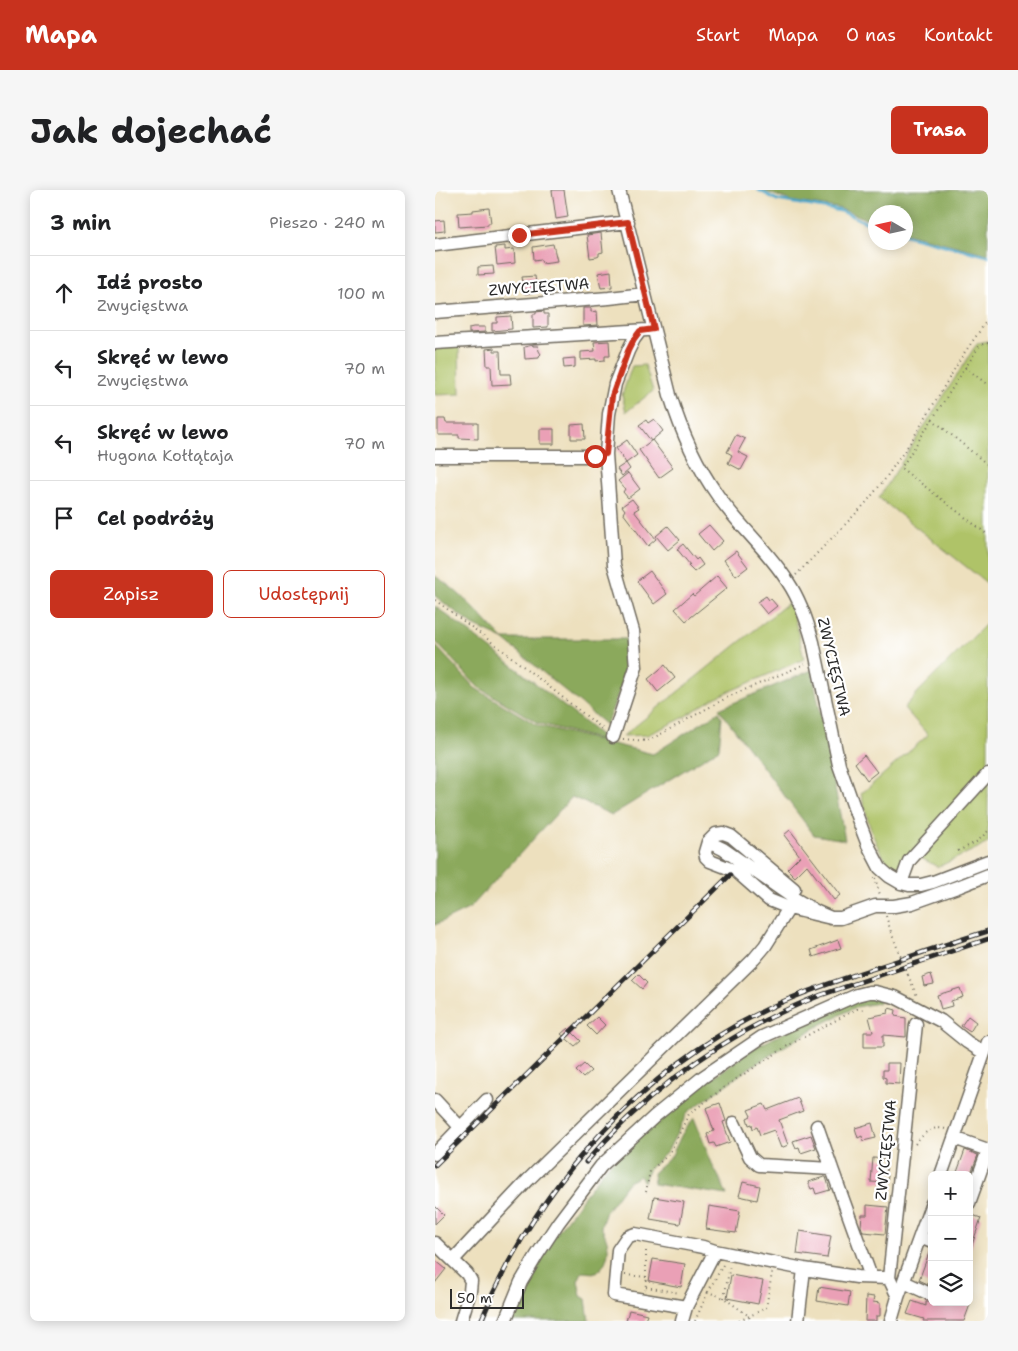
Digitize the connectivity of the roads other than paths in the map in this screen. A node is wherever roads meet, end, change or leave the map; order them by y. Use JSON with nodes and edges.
{"nodes":[{"id":1,"x":619,"y":190,"type":"edge"},
{"id":2,"x":628,"y":222,"type":"junction"},
{"id":3,"x":435,"y":245,"type":"edge"},
{"id":4,"x":645,"y":294,"type":"junction"},
{"id":5,"x":435,"y":312,"type":"edge"},
{"id":6,"x":654,"y":329,"type":"junction"},
{"id":7,"x":640,"y":331,"type":"junction"},
{"id":8,"x":435,"y":343,"type":"edge"},
{"id":9,"x":606,"y":454,"type":"junction"},
{"id":10,"x":435,"y":456,"type":"edge"},
{"id":11,"x":613,"y":737,"type":"road end"},
{"id":12,"x":988,"y":774,"type":"edge"},
{"id":13,"x":708,"y":842,"type":"junction"},
{"id":14,"x":988,"y":861,"type":"edge"},
{"id":15,"x":988,"y":874,"type":"edge"},
{"id":16,"x":901,"y":883,"type":"junction"},
{"id":17,"x":789,"y":908,"type":"junction"},
{"id":18,"x":859,"y":913,"type":"junction"},
{"id":19,"x":831,"y":918,"type":"junction"},
{"id":20,"x":916,"y":1024,"type":"dead end"},
{"id":21,"x":986,"y":1047,"type":"edge"},
{"id":22,"x":435,"y":1100,"type":"edge"},
{"id":23,"x":487,"y":1100,"type":"dead end"},
{"id":24,"x":734,"y":1123,"type":"dead end"},
{"id":25,"x":817,"y":1126,"type":"dead end"},
{"id":26,"x":461,"y":1127,"type":"junction"},
{"id":27,"x":955,"y":1135,"type":"junction"},
{"id":28,"x":435,"y":1154,"type":"edge"},
{"id":29,"x":832,"y":1169,"type":"junction"},
{"id":30,"x":942,"y":1171,"type":"edge"},
{"id":31,"x":973,"y":1192,"type":"edge"},
{"id":32,"x":930,"y":1216,"type":"edge"},
{"id":33,"x":926,"y":1240,"type":"edge"},
{"id":34,"x":435,"y":1243,"type":"edge"},
{"id":35,"x":715,"y":1252,"type":"junction"},
{"id":36,"x":453,"y":1260,"type":"junction"},
{"id":37,"x":804,"y":1269,"type":"junction"},
{"id":38,"x":871,"y":1277,"type":"junction"},
{"id":39,"x":889,"y":1278,"type":"junction"},
{"id":40,"x":904,"y":1282,"type":"junction"},
{"id":41,"x":928,"y":1293,"type":"edge"},
{"id":42,"x":898,"y":1297,"type":"junction"},
{"id":43,"x":689,"y":1302,"type":"junction"},
{"id":44,"x":461,"y":1321,"type":"edge"},
{"id":45,"x":505,"y":1321,"type":"edge"},
{"id":46,"x":682,"y":1321,"type":"edge"},
{"id":47,"x":798,"y":1321,"type":"edge"},
{"id":48,"x":891,"y":1321,"type":"edge"}],
"edges":[{"from":1,"to":2,"type":"street","name":"ZWYCIĘSTWA"},
{"from":2,"to":3,"type":"street"},
{"from":2,"to":4,"type":"street","name":"ZWYCIĘSTWA"},
{"from":4,"to":5,"type":"street","name":"ZWYCIĘSTWA"},
{"from":4,"to":6,"type":"street","name":"ZWYCIĘSTWA"},
{"from":6,"to":7,"type":"street"},
{"from":6,"to":16,"type":"street","name":"ZWYCIĘSTWA"},
{"from":7,"to":8,"type":"street"},
{"from":7,"to":9,"type":"street"},
{"from":9,"to":10,"type":"street"},
{"from":9,"to":11,"type":"street"},
{"from":12,"to":16,"type":"street"},
{"from":13,"to":17,"type":"street"},
{"from":13,"to":18,"type":"street"},
{"from":13,"to":19,"type":"street"},
{"from":14,"to":16,"type":"street"},
{"from":15,"to":18,"type":"street"},
{"from":17,"to":19,"type":"street"},
{"from":17,"to":36,"type":"street"},
{"from":18,"to":19,"type":"street"},
{"from":20,"to":39,"type":"street","name":"ZWYCIĘSTWA"},
{"from":21,"to":27,"type":"street"},
{"from":21,"to":45,"type":"street"},
{"from":22,"to":26,"type":"street"},
{"from":23,"to":26,"type":"street"},
{"from":24,"to":29,"type":"street"},
{"from":25,"to":29,"type":"street"},
{"from":26,"to":28,"type":"street"},
{"from":27,"to":30,"type":"street"},
{"from":27,"to":31,"type":"street"},
{"from":29,"to":38,"type":"street"},
{"from":32,"to":33,"type":"street"},
{"from":33,"to":40,"type":"street"},
{"from":34,"to":36,"type":"street"},
{"from":35,"to":37,"type":"street"},
{"from":35,"to":43,"type":"street"},
{"from":35,"to":43,"type":"street"},
{"from":36,"to":44,"type":"street"},
{"from":37,"to":38,"type":"street"},
{"from":37,"to":47,"type":"street"},
{"from":38,"to":39,"type":"street"},
{"from":39,"to":42,"type":"street"},
{"from":40,"to":41,"type":"street"},
{"from":40,"to":42,"type":"street"},
{"from":42,"to":48,"type":"street"},
{"from":43,"to":46,"type":"street"}]}
